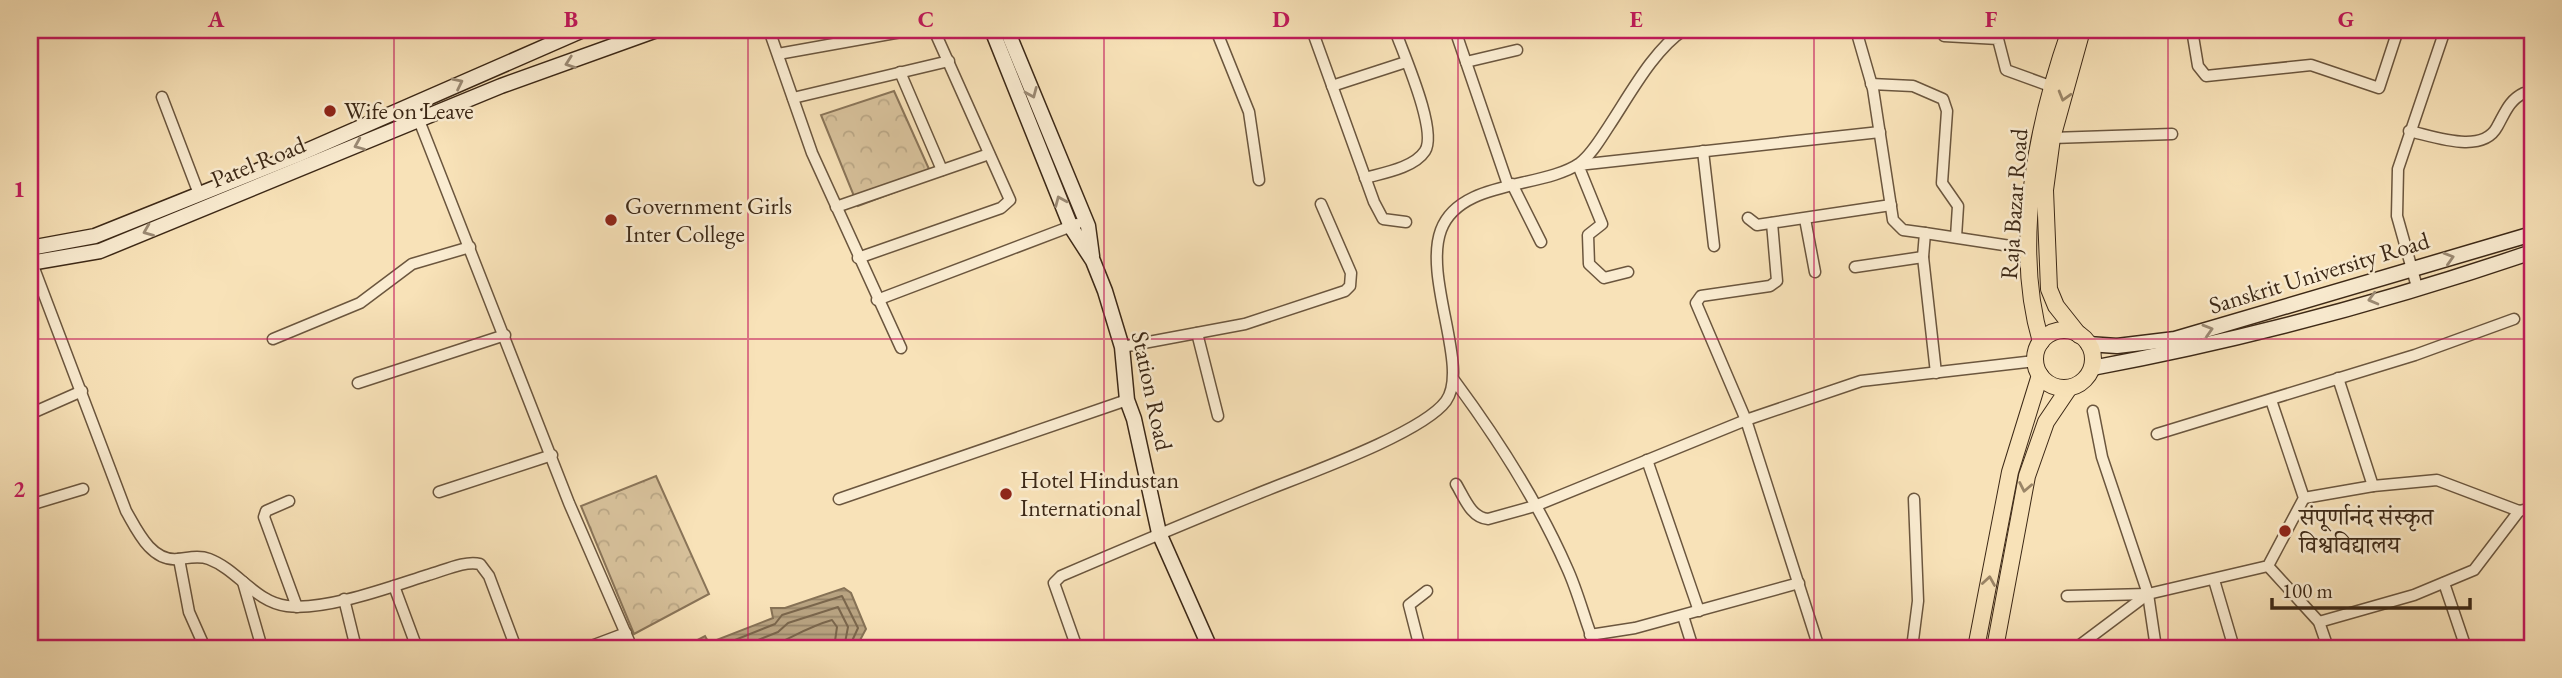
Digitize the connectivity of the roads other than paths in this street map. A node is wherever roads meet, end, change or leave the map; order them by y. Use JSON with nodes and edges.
{"nodes":[{"id":1,"x":583,"y":30,"type":"edge"},
{"id":2,"x":657,"y":30,"type":"edge"},
{"id":3,"x":769,"y":30,"type":"edge"},
{"id":4,"x":912,"y":30,"type":"edge"},
{"id":5,"x":934,"y":30,"type":"edge"},
{"id":6,"x":992,"y":30,"type":"edge"},
{"id":7,"x":1007,"y":30,"type":"edge"},
{"id":8,"x":1216,"y":30,"type":"edge"},
{"id":9,"x":1312,"y":30,"type":"edge"},
{"id":10,"x":1395,"y":30,"type":"edge"},
{"id":11,"x":1455,"y":30,"type":"edge"},
{"id":12,"x":1684,"y":30,"type":"edge"},
{"id":13,"x":1856,"y":30,"type":"edge"},
{"id":14,"x":2070,"y":30,"type":"edge"},
{"id":15,"x":2082,"y":30,"type":"edge"},
{"id":16,"x":2192,"y":30,"type":"edge"},
{"id":17,"x":2398,"y":30,"type":"edge"},
{"id":18,"x":2445,"y":30,"type":"edge"},
{"id":19,"x":1944,"y":36,"type":"dead end"},
{"id":20,"x":1517,"y":50,"type":"dead end"},
{"id":21,"x":778,"y":54,"type":"junction"},
{"id":22,"x":949,"y":61,"type":"junction"},
{"id":23,"x":1406,"y":62,"type":"junction"},
{"id":24,"x":1466,"y":62,"type":"junction"},
{"id":25,"x":900,"y":72,"type":"junction"},
{"id":26,"x":1871,"y":84,"type":"junction"},
{"id":27,"x":1332,"y":86,"type":"junction"},
{"id":28,"x":2050,"y":86,"type":"junction"},
{"id":29,"x":2524,"y":93,"type":"dead end"},
{"id":30,"x":162,"y":97,"type":"dead end"},
{"id":31,"x":793,"y":97,"type":"junction"},
{"id":32,"x":413,"y":105,"type":"junction"},
{"id":33,"x":419,"y":119,"type":"junction"},
{"id":34,"x":2409,"y":131,"type":"junction"},
{"id":35,"x":1880,"y":132,"type":"junction"},
{"id":36,"x":2172,"y":134,"type":"dead end"},
{"id":37,"x":2052,"y":138,"type":"junction"},
{"id":38,"x":1703,"y":151,"type":"junction"},
{"id":39,"x":989,"y":154,"type":"junction"},
{"id":40,"x":1578,"y":165,"type":"junction"},
{"id":41,"x":942,"y":170,"type":"junction"},
{"id":42,"x":1365,"y":178,"type":"junction"},
{"id":43,"x":1259,"y":180,"type":"dead end"},
{"id":44,"x":1510,"y":185,"type":"junction"},
{"id":45,"x":199,"y":194,"type":"junction"},
{"id":46,"x":1321,"y":204,"type":"dead end"},
{"id":47,"x":1891,"y":205,"type":"junction"},
{"id":48,"x":836,"y":206,"type":"junction"},
{"id":49,"x":1748,"y":218,"type":"dead end"},
{"id":50,"x":1805,"y":219,"type":"junction"},
{"id":51,"x":1086,"y":220,"type":"junction"},
{"id":52,"x":1406,"y":222,"type":"dead end"},
{"id":53,"x":1772,"y":223,"type":"junction"},
{"id":54,"x":1071,"y":226,"type":"junction"},
{"id":55,"x":1926,"y":233,"type":"junction"},
{"id":56,"x":2532,"y":233,"type":"edge"},
{"id":57,"x":95,"y":236,"type":"junction"},
{"id":58,"x":1956,"y":237,"type":"junction"},
{"id":59,"x":1541,"y":242,"type":"dead end"},
{"id":60,"x":1714,"y":246,"type":"dead end"},
{"id":61,"x":470,"y":247,"type":"junction"},
{"id":62,"x":30,"y":248,"type":"edge"},
{"id":63,"x":2030,"y":248,"type":"junction"},
{"id":64,"x":100,"y":251,"type":"junction"},
{"id":65,"x":2532,"y":252,"type":"edge"},
{"id":66,"x":1923,"y":257,"type":"junction"},
{"id":67,"x":858,"y":258,"type":"junction"},
{"id":68,"x":1093,"y":261,"type":"junction"},
{"id":69,"x":31,"y":263,"type":"edge"},
{"id":70,"x":1856,"y":267,"type":"dead end"},
{"id":71,"x":2413,"y":270,"type":"junction"},
{"id":72,"x":1628,"y":272,"type":"dead end"},
{"id":73,"x":1815,"y":272,"type":"dead end"},
{"id":74,"x":2417,"y":287,"type":"junction"},
{"id":75,"x":877,"y":300,"type":"junction"},
{"id":76,"x":2514,"y":319,"type":"dead end"},
{"id":77,"x":1197,"y":333,"type":"junction"},
{"id":78,"x":505,"y":335,"type":"junction"},
{"id":79,"x":273,"y":339,"type":"dead end"},
{"id":80,"x":2084,"y":339,"type":"junction"},
{"id":81,"x":2041,"y":342,"type":"junction"},
{"id":82,"x":1122,"y":346,"type":"junction"},
{"id":83,"x":2118,"y":346,"type":"junction"},
{"id":84,"x":901,"y":348,"type":"dead end"},
{"id":85,"x":2122,"y":362,"type":"junction"},
{"id":86,"x":2037,"y":368,"type":"junction"},
{"id":87,"x":2092,"y":368,"type":"junction"},
{"id":88,"x":1936,"y":373,"type":"junction"},
{"id":89,"x":2338,"y":378,"type":"junction"},
{"id":90,"x":1454,"y":380,"type":"junction"},
{"id":91,"x":358,"y":383,"type":"dead end"},
{"id":92,"x":2069,"y":388,"type":"junction"},
{"id":93,"x":82,"y":391,"type":"junction"},
{"id":94,"x":1127,"y":400,"type":"junction"},
{"id":95,"x":2271,"y":400,"type":"junction"},
{"id":96,"x":2093,"y":411,"type":"dead end"},
{"id":97,"x":30,"y":414,"type":"edge"},
{"id":98,"x":1217,"y":416,"type":"dead end"},
{"id":99,"x":1746,"y":420,"type":"junction"},
{"id":100,"x":2157,"y":434,"type":"dead end"},
{"id":101,"x":2017,"y":448,"type":"junction"},
{"id":102,"x":2035,"y":454,"type":"junction"},
{"id":103,"x":552,"y":455,"type":"junction"},
{"id":104,"x":1647,"y":460,"type":"junction"},
{"id":105,"x":1456,"y":484,"type":"dead end"},
{"id":106,"x":2373,"y":486,"type":"junction"},
{"id":107,"x":83,"y":489,"type":"dead end"},
{"id":108,"x":439,"y":492,"type":"dead end"},
{"id":109,"x":2304,"y":498,"type":"junction"},
{"id":110,"x":839,"y":499,"type":"dead end"},
{"id":111,"x":1914,"y":499,"type":"dead end"},
{"id":112,"x":289,"y":501,"type":"dead end"},
{"id":113,"x":30,"y":505,"type":"edge"},
{"id":114,"x":1535,"y":506,"type":"junction"},
{"id":115,"x":2532,"y":508,"type":"edge"},
{"id":116,"x":2519,"y":511,"type":"junction"},
{"id":117,"x":1159,"y":533,"type":"junction"},
{"id":118,"x":179,"y":559,"type":"junction"},
{"id":119,"x":2268,"y":566,"type":"junction"},
{"id":120,"x":2214,"y":580,"type":"junction"},
{"id":121,"x":243,"y":582,"type":"junction"},
{"id":122,"x":1799,"y":583,"type":"junction"},
{"id":123,"x":2444,"y":583,"type":"junction"},
{"id":124,"x":394,"y":586,"type":"junction"},
{"id":125,"x":1427,"y":592,"type":"dead end"},
{"id":126,"x":2148,"y":594,"type":"junction"},
{"id":127,"x":2067,"y":596,"type":"dead end"},
{"id":128,"x":344,"y":599,"type":"junction"},
{"id":129,"x":296,"y":607,"type":"junction"},
{"id":130,"x":1699,"y":611,"type":"junction"},
{"id":131,"x":1683,"y":616,"type":"junction"},
{"id":132,"x":2319,"y":622,"type":"junction"},
{"id":133,"x":626,"y":633,"type":"junction"},
{"id":134,"x":1590,"y":635,"type":"junction"},
{"id":135,"x":515,"y":646,"type":"edge"},
{"id":136,"x":205,"y":648,"type":"edge"},
{"id":137,"x":262,"y":648,"type":"edge"},
{"id":138,"x":356,"y":648,"type":"edge"},
{"id":139,"x":417,"y":648,"type":"edge"},
{"id":140,"x":500,"y":648,"type":"edge"},
{"id":141,"x":586,"y":648,"type":"edge"},
{"id":142,"x":632,"y":648,"type":"edge"},
{"id":143,"x":1077,"y":648,"type":"edge"},
{"id":144,"x":1210,"y":648,"type":"edge"},
{"id":145,"x":1420,"y":648,"type":"edge"},
{"id":146,"x":1596,"y":648,"type":"edge"},
{"id":147,"x":1693,"y":648,"type":"edge"},
{"id":148,"x":1819,"y":648,"type":"edge"},
{"id":149,"x":1912,"y":648,"type":"edge"},
{"id":150,"x":1976,"y":648,"type":"edge"},
{"id":151,"x":1995,"y":648,"type":"edge"},
{"id":152,"x":2076,"y":648,"type":"edge"},
{"id":153,"x":2155,"y":648,"type":"edge"},
{"id":154,"x":2234,"y":648,"type":"edge"},
{"id":155,"x":2328,"y":648,"type":"edge"},
{"id":156,"x":2466,"y":648,"type":"edge"}],
"edges":[{"from":32,"to":1,"type":"street","name":"Patel Road","one_way":true},
{"from":2,"to":33,"type":"street","name":"Patel Road","one_way":true},
{"from":3,"to":21,"type":"street"},
{"from":4,"to":21,"type":"street"},
{"from":5,"to":22,"type":"street"},
{"from":54,"to":6,"type":"street","name":"Station Road","one_way":true},
{"from":7,"to":51,"type":"street","name":"Station Road","one_way":true},
{"from":8,"to":43,"type":"street"},
{"from":9,"to":27,"type":"street"},
{"from":10,"to":23,"type":"street"},
{"from":11,"to":24,"type":"street"},
{"from":12,"to":40,"type":"street"},
{"from":13,"to":26,"type":"street"},
{"from":14,"to":28,"type":"main road","name":"Raja Bazar Road"},
{"from":15,"to":37,"type":"main road","name":"Raja Bazar Road","one_way":true},
{"from":16,"to":17,"type":"street"},
{"from":18,"to":34,"type":"street"},
{"from":19,"to":28,"type":"street"},
{"from":20,"to":24,"type":"street"},
{"from":21,"to":31,"type":"street"},
{"from":22,"to":25,"type":"street"},
{"from":22,"to":39,"type":"street"},
{"from":23,"to":27,"type":"street"},
{"from":23,"to":42,"type":"street"},
{"from":24,"to":44,"type":"street"},
{"from":25,"to":31,"type":"street"},
{"from":25,"to":41,"type":"street"},
{"from":26,"to":35,"type":"street"},
{"from":26,"to":58,"type":"street"},
{"from":27,"to":42,"type":"street"},
{"from":28,"to":63,"type":"main road","name":"Raja Bazar Road"},
{"from":29,"to":34,"type":"street"},
{"from":30,"to":45,"type":"street"},
{"from":31,"to":48,"type":"street"},
{"from":32,"to":33,"type":"street"},
{"from":32,"to":45,"type":"street","name":"Patel Road"},
{"from":33,"to":61,"type":"street"},
{"from":33,"to":64,"type":"street","name":"Patel Road","one_way":true},
{"from":34,"to":71,"type":"street"},
{"from":35,"to":38,"type":"street"},
{"from":35,"to":47,"type":"street"},
{"from":36,"to":37,"type":"street"},
{"from":37,"to":80,"type":"main road","name":"Raja Bazar Road"},
{"from":38,"to":40,"type":"street"},
{"from":38,"to":60,"type":"street"},
{"from":39,"to":41,"type":"street"},
{"from":39,"to":67,"type":"street"},
{"from":40,"to":44,"type":"street"},
{"from":40,"to":72,"type":"street"},
{"from":41,"to":48,"type":"street"},
{"from":42,"to":52,"type":"street"},
{"from":44,"to":59,"type":"street"},
{"from":44,"to":90,"type":"street"},
{"from":45,"to":57,"type":"street","name":"Patel Road"},
{"from":46,"to":77,"type":"street"},
{"from":47,"to":50,"type":"street"},
{"from":47,"to":55,"type":"street"},
{"from":48,"to":67,"type":"street"},
{"from":49,"to":53,"type":"street"},
{"from":50,"to":53,"type":"street"},
{"from":50,"to":73,"type":"street"},
{"from":51,"to":54,"type":"street"},
{"from":51,"to":68,"type":"street","name":"Station Road"},
{"from":53,"to":99,"type":"street"},
{"from":54,"to":68,"type":"street","name":"Station Road"},
{"from":54,"to":75,"type":"street"},
{"from":55,"to":58,"type":"street"},
{"from":55,"to":66,"type":"street"},
{"from":71,"to":56,"type":"street","name":"Sanskrit University Road","one_way":true},
{"from":57,"to":62,"type":"street","name":"Patel Road"},
{"from":57,"to":64,"type":"street"},
{"from":58,"to":63,"type":"street"},
{"from":61,"to":78,"type":"street"},
{"from":61,"to":79,"type":"street"},
{"from":62,"to":69,"type":"street"},
{"from":63,"to":81,"type":"main road","name":"Raja Bazar Road"},
{"from":64,"to":69,"type":"street","name":"Patel Road"},
{"from":65,"to":74,"type":"street","name":"Sanskrit University Road"},
{"from":66,"to":70,"type":"street"},
{"from":66,"to":88,"type":"street"},
{"from":67,"to":75,"type":"street"},
{"from":68,"to":82,"type":"street","name":"Station Road"},
{"from":69,"to":93,"type":"street"},
{"from":71,"to":74,"type":"street"},
{"from":83,"to":71,"type":"street","name":"Sanskrit University Road","one_way":true},
{"from":74,"to":85,"type":"street","name":"Sanskrit University Road","one_way":true},
{"from":75,"to":84,"type":"street"},
{"from":76,"to":89,"type":"street"},
{"from":77,"to":82,"type":"street"},
{"from":77,"to":98,"type":"street"},
{"from":78,"to":91,"type":"street"},
{"from":78,"to":103,"type":"street"},
{"from":80,"to":81,"type":"main road"},
{"from":80,"to":83,"type":"street","name":"Sanskrit University Road"},
{"from":80,"to":87,"type":"main road"},
{"from":81,"to":86,"type":"main road"},
{"from":82,"to":94,"type":"street","name":"Station Road"},
{"from":83,"to":85,"type":"street"},
{"from":85,"to":87,"type":"street","name":"Sanskrit University Road"},
{"from":86,"to":88,"type":"street"},
{"from":86,"to":92,"type":"main road"},
{"from":86,"to":101,"type":"main road"},
{"from":87,"to":92,"type":"main road"},
{"from":88,"to":99,"type":"street"},
{"from":89,"to":95,"type":"street"},
{"from":89,"to":106,"type":"street"},
{"from":90,"to":114,"type":"street"},
{"from":90,"to":117,"type":"street"},
{"from":92,"to":102,"type":"main road"},
{"from":93,"to":97,"type":"street"},
{"from":93,"to":118,"type":"street"},
{"from":94,"to":110,"type":"street"},
{"from":94,"to":117,"type":"street","name":"Station Road"},
{"from":95,"to":100,"type":"street"},
{"from":95,"to":109,"type":"street"},
{"from":96,"to":126,"type":"street"},
{"from":99,"to":104,"type":"street"},
{"from":99,"to":122,"type":"street"},
{"from":101,"to":102,"type":"main road"},
{"from":150,"to":101,"type":"main road","one_way":true},
{"from":102,"to":151,"type":"main road","one_way":true},
{"from":103,"to":108,"type":"street"},
{"from":103,"to":133,"type":"street"},
{"from":104,"to":114,"type":"street"},
{"from":104,"to":130,"type":"street"},
{"from":105,"to":114,"type":"street"},
{"from":106,"to":109,"type":"street"},
{"from":106,"to":116,"type":"street"},
{"from":107,"to":113,"type":"street"},
{"from":109,"to":119,"type":"street"},
{"from":111,"to":149,"type":"street"},
{"from":112,"to":129,"type":"street"},
{"from":114,"to":134,"type":"street"},
{"from":115,"to":116,"type":"street"},
{"from":116,"to":123,"type":"street"},
{"from":117,"to":143,"type":"street"},
{"from":117,"to":144,"type":"street","name":"Station Road"},
{"from":118,"to":121,"type":"street"},
{"from":118,"to":136,"type":"street"},
{"from":119,"to":120,"type":"street"},
{"from":119,"to":132,"type":"street"},
{"from":120,"to":126,"type":"street"},
{"from":120,"to":154,"type":"street"},
{"from":121,"to":129,"type":"street"},
{"from":121,"to":137,"type":"street"},
{"from":122,"to":130,"type":"street"},
{"from":122,"to":148,"type":"street"},
{"from":123,"to":132,"type":"street"},
{"from":123,"to":156,"type":"street"},
{"from":124,"to":128,"type":"street"},
{"from":124,"to":135,"type":"street"},
{"from":124,"to":139,"type":"street"},
{"from":125,"to":145,"type":"street"},
{"from":126,"to":127,"type":"street"},
{"from":126,"to":152,"type":"street"},
{"from":126,"to":153,"type":"street"},
{"from":128,"to":129,"type":"street"},
{"from":128,"to":138,"type":"street"},
{"from":130,"to":131,"type":"street"},
{"from":131,"to":134,"type":"street"},
{"from":131,"to":147,"type":"street"},
{"from":132,"to":155,"type":"street"},
{"from":133,"to":141,"type":"street"},
{"from":133,"to":142,"type":"street"},
{"from":134,"to":146,"type":"street"},
{"from":135,"to":140,"type":"street"}]}
